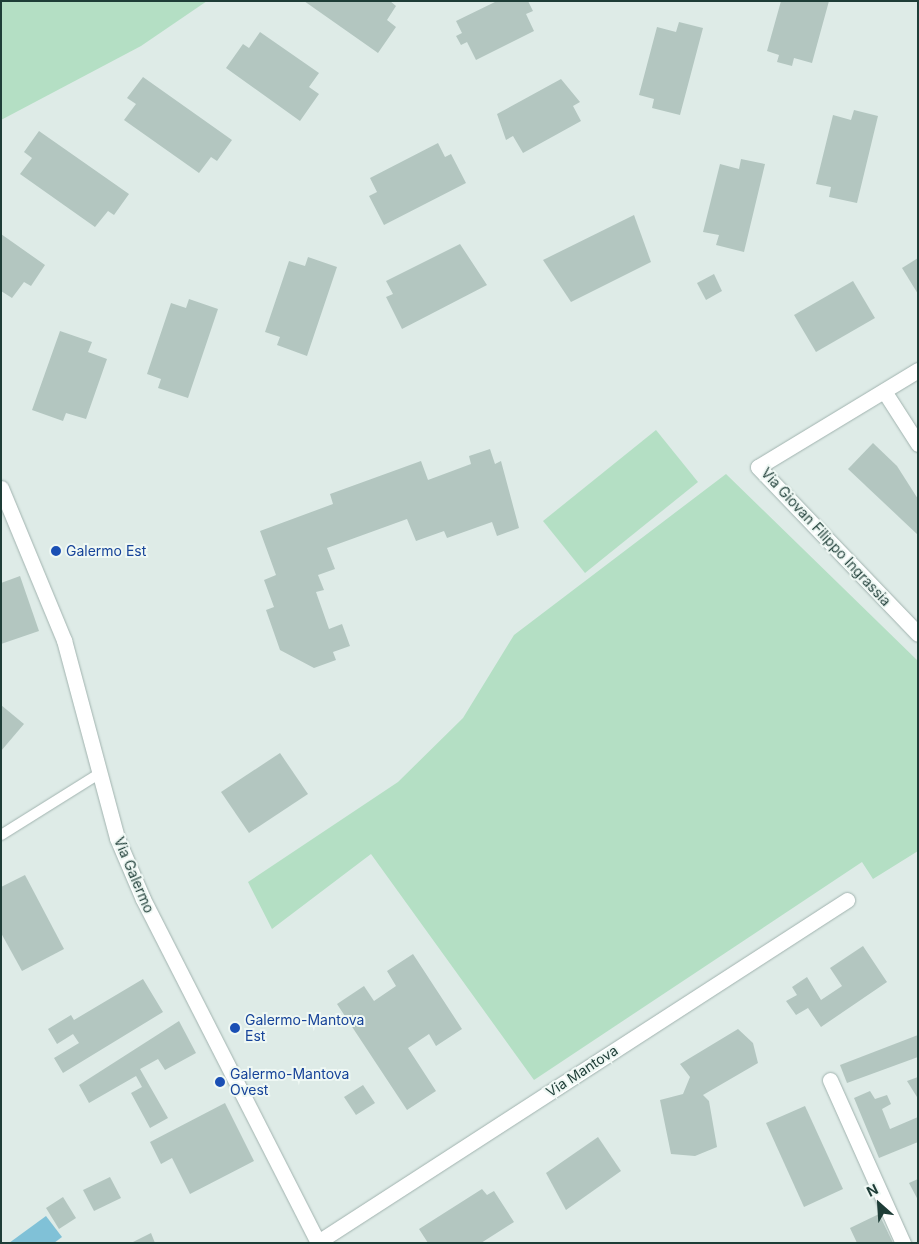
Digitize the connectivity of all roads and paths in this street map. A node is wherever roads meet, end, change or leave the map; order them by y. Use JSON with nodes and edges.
{"nodes":[{"id":1,"x":918,"y":370,"type":"edge"},
{"id":2,"x":884,"y":391,"type":"junction"},
{"id":3,"x":918,"y":444,"type":"edge"},
{"id":4,"x":1,"y":488,"type":"edge"},
{"id":5,"x":918,"y":634,"type":"edge"},
{"id":6,"x":97,"y":776,"type":"junction"},
{"id":7,"x":1,"y":835,"type":"edge"},
{"id":8,"x":846,"y":900,"type":"dead end"},
{"id":9,"x":830,"y":1080,"type":"dead end"},
{"id":10,"x":318,"y":1242,"type":"edge"},
{"id":11,"x":903,"y":1243,"type":"edge"}],
"edges":[{"from":1,"to":2,"type":"street","name":"Via Giovan Filippo Ingrassia"},
{"from":2,"to":3,"type":"street"},
{"from":2,"to":5,"type":"street","name":"Via Giovan Filippo Ingrassia"},
{"from":4,"to":6,"type":"street","name":"Via Galermo"},
{"from":6,"to":7,"type":"lane"},
{"from":6,"to":10,"type":"street","name":"Via Galermo"},
{"from":8,"to":10,"type":"street","name":"Via Mantova"},
{"from":9,"to":11,"type":"street"}]}
